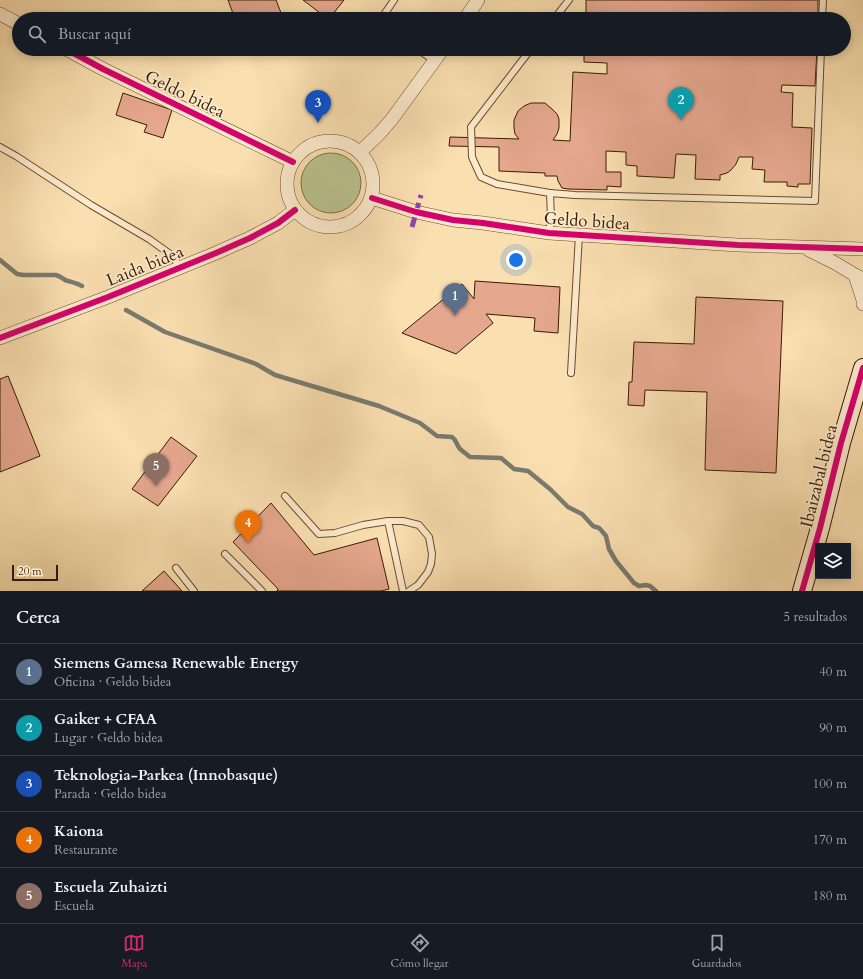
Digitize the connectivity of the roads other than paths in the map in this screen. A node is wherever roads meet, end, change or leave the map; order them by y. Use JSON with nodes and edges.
{"nodes":[{"id":1,"x":394,"y":0,"type":"edge"},
{"id":2,"x":478,"y":0,"type":"edge"},
{"id":3,"x":570,"y":0,"type":"edge"},
{"id":4,"x":822,"y":0,"type":"edge"},
{"id":5,"x":386,"y":12,"type":"edge"},
{"id":6,"x":470,"y":12,"type":"edge"},
{"id":7,"x":560,"y":12,"type":"edge"},
{"id":8,"x":822,"y":12,"type":"edge"},
{"id":9,"x":0,"y":14,"type":"edge"},
{"id":10,"x":12,"y":20,"type":"edge"},
{"id":11,"x":79,"y":56,"type":"edge"},
{"id":12,"x":428,"y":56,"type":"edge"},
{"id":13,"x":438,"y":56,"type":"edge"},
{"id":14,"x":526,"y":56,"type":"edge"},
{"id":15,"x":821,"y":56,"type":"edge"},
{"id":16,"x":435,"y":61,"type":"junction"},
{"id":17,"x":0,"y":147,"type":"edge"},
{"id":18,"x":360,"y":152,"type":"junction"},
{"id":19,"x":293,"y":162,"type":"junction"},
{"id":20,"x":550,"y":193,"type":"junction"},
{"id":21,"x":372,"y":198,"type":"junction"},
{"id":22,"x":295,"y":210,"type":"junction"},
{"id":23,"x":549,"y":233,"type":"junction"},
{"id":24,"x":579,"y":235,"type":"junction"},
{"id":25,"x":804,"y":248,"type":"junction"},
{"id":26,"x":863,"y":249,"type":"edge"},
{"id":27,"x":181,"y":267,"type":"junction"},
{"id":28,"x":859,"y":277,"type":"edge"},
{"id":29,"x":863,"y":304,"type":"edge"},
{"id":30,"x":0,"y":338,"type":"edge"},
{"id":31,"x":863,"y":368,"type":"edge"},
{"id":32,"x":571,"y":373,"type":"dead end"},
{"id":33,"x":285,"y":496,"type":"dead end"},
{"id":34,"x":388,"y":521,"type":"junction"},
{"id":35,"x":225,"y":554,"type":"dead end"},
{"id":36,"x":176,"y":568,"type":"dead end"},
{"id":37,"x":194,"y":591,"type":"edge"},
{"id":38,"x":262,"y":591,"type":"edge"},
{"id":39,"x":403,"y":591,"type":"edge"},
{"id":40,"x":409,"y":591,"type":"edge"},
{"id":41,"x":802,"y":591,"type":"edge"}],
"edges":[{"from":1,"to":5,"type":"lane"},
{"from":2,"to":6,"type":"street"},
{"from":3,"to":7,"type":"lane"},
{"from":4,"to":8,"type":"lane"},
{"from":9,"to":10,"type":"street"},
{"from":11,"to":19,"type":"street","name":"Geldo bidea"},
{"from":12,"to":16,"type":"lane"},
{"from":13,"to":16,"type":"street"},
{"from":14,"to":20,"type":"lane"},
{"from":15,"to":20,"type":"lane"},
{"from":16,"to":18,"type":"street"},
{"from":17,"to":27,"type":"lane"},
{"from":18,"to":19,"type":"street"},
{"from":18,"to":21,"type":"street"},
{"from":19,"to":22,"type":"street"},
{"from":20,"to":23,"type":"lane"},
{"from":21,"to":22,"type":"street"},
{"from":21,"to":23,"type":"street","name":"Geldo bidea"},
{"from":22,"to":27,"type":"street","name":"Laida bidea"},
{"from":23,"to":24,"type":"street","name":"Geldo bidea"},
{"from":24,"to":25,"type":"street","name":"Geldo bidea"},
{"from":24,"to":32,"type":"lane"},
{"from":25,"to":26,"type":"street","name":"Geldo bidea"},
{"from":25,"to":28,"type":"street"},
{"from":27,"to":30,"type":"street","name":"Laida bidea"},
{"from":28,"to":29,"type":"street"},
{"from":31,"to":41,"type":"street","name":"Ibaizabal bidea"},
{"from":33,"to":34,"type":"lane"},
{"from":34,"to":39,"type":"lane"},
{"from":34,"to":40,"type":"lane"},
{"from":35,"to":38,"type":"lane"},
{"from":36,"to":37,"type":"lane"}]}
